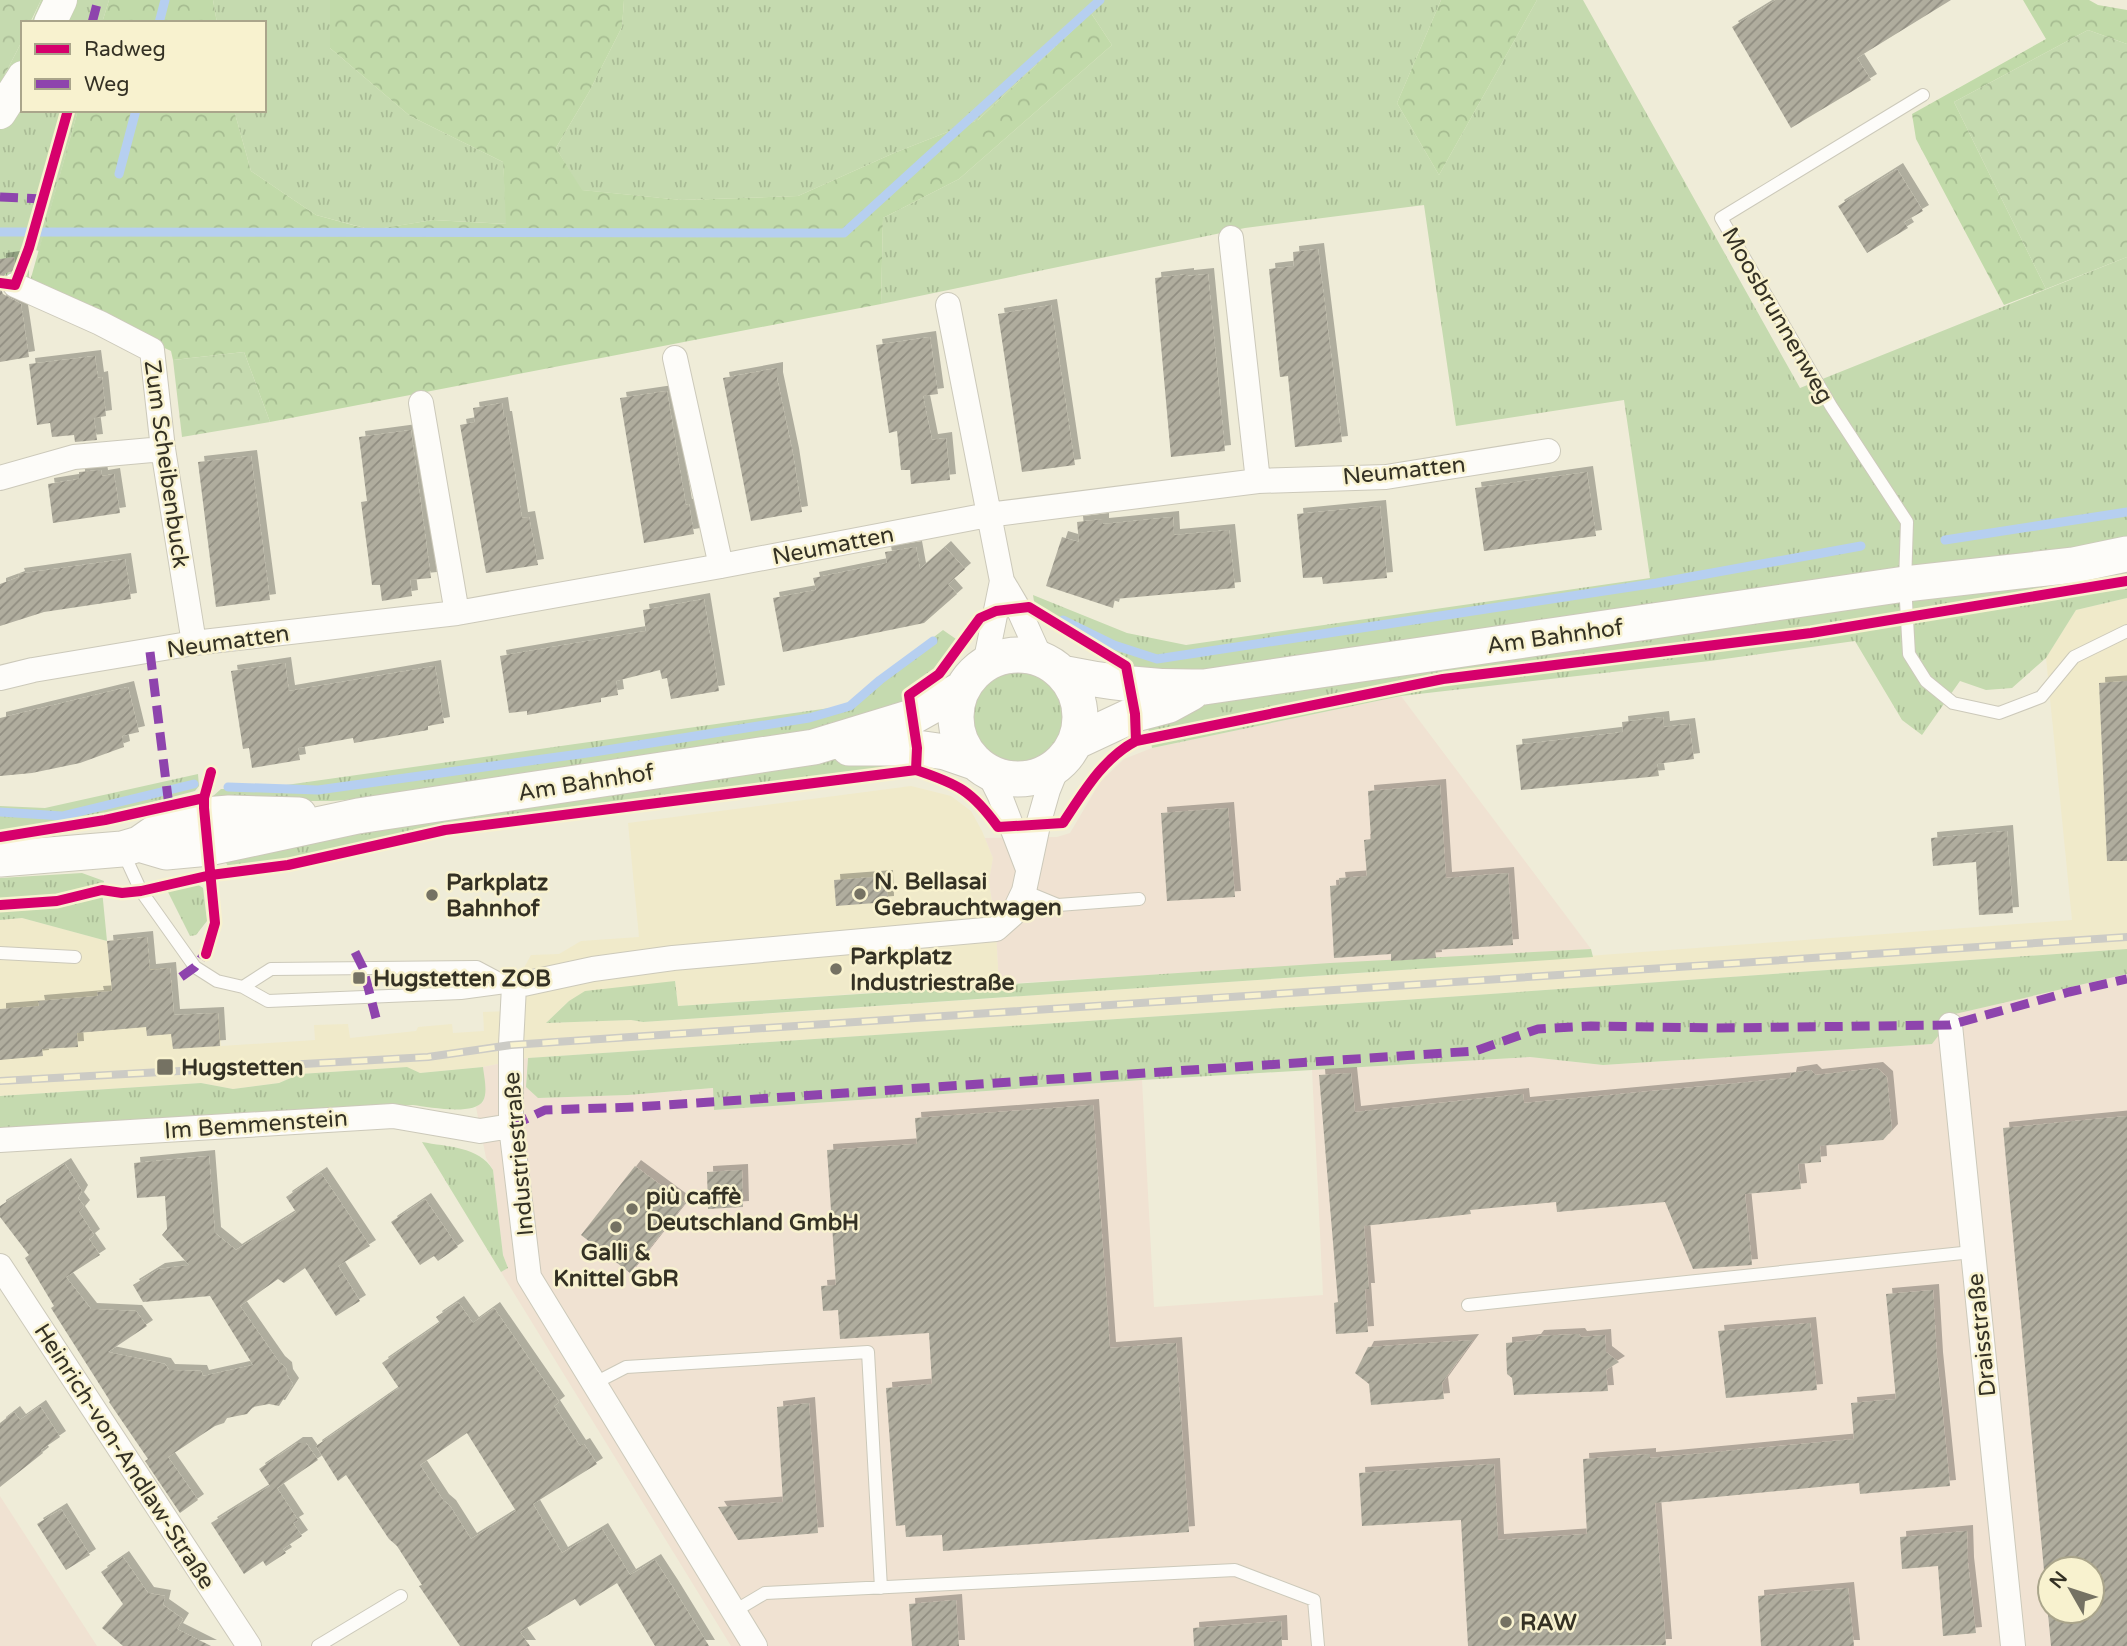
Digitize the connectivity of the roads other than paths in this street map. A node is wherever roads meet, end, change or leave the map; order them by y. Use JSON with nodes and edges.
{"nodes":[{"id":1,"x":61,"y":0,"type":"edge"},
{"id":2,"x":51,"y":21,"type":"edge"},
{"id":3,"x":21,"y":80,"type":"edge"},
{"id":4,"x":1923,"y":95,"type":"dead end"},
{"id":5,"x":0,"y":113,"type":"edge"},
{"id":6,"x":1231,"y":238,"type":"dead end"},
{"id":7,"x":15,"y":285,"type":"dead end"},
{"id":8,"x":948,"y":305,"type":"dead end"},
{"id":9,"x":675,"y":358,"type":"dead end"},
{"id":10,"x":421,"y":403,"type":"dead end"},
{"id":11,"x":163,"y":449,"type":"junction"},
{"id":12,"x":1548,"y":451,"type":"dead end"},
{"id":13,"x":0,"y":478,"type":"edge"},
{"id":14,"x":1258,"y":481,"type":"junction"},
{"id":15,"x":988,"y":515,"type":"junction"},
{"id":16,"x":2127,"y":554,"type":"edge"},
{"id":17,"x":720,"y":566,"type":"junction"},
{"id":18,"x":1002,"y":580,"type":"junction"},
{"id":19,"x":1905,"y":584,"type":"junction"},
{"id":20,"x":457,"y":613,"type":"junction"},
{"id":21,"x":2127,"y":631,"type":"edge"},
{"id":22,"x":194,"y":643,"type":"junction"},
{"id":23,"x":1052,"y":666,"type":"junction"},
{"id":24,"x":974,"y":676,"type":"junction"},
{"id":25,"x":0,"y":678,"type":"edge"},
{"id":26,"x":1204,"y":687,"type":"junction"},
{"id":27,"x":814,"y":747,"type":"junction"},
{"id":28,"x":1067,"y":752,"type":"junction"},
{"id":29,"x":981,"y":767,"type":"junction"},
{"id":30,"x":130,"y":846,"type":"junction"},
{"id":31,"x":0,"y":859,"type":"edge"},
{"id":32,"x":1026,"y":880,"type":"junction"},
{"id":33,"x":1139,"y":900,"type":"dead end"},
{"id":34,"x":0,"y":953,"type":"edge"},
{"id":35,"x":75,"y":957,"type":"dead end"},
{"id":36,"x":514,"y":986,"type":"junction"},
{"id":37,"x":243,"y":987,"type":"junction"},
{"id":38,"x":1950,"y":1025,"type":"dead end"},
{"id":39,"x":512,"y":1126,"type":"junction"},
{"id":40,"x":0,"y":1140,"type":"edge"},
{"id":41,"x":1972,"y":1252,"type":"junction"},
{"id":42,"x":0,"y":1266,"type":"edge"},
{"id":43,"x":1468,"y":1305,"type":"dead end"},
{"id":44,"x":593,"y":1384,"type":"junction"},
{"id":45,"x":881,"y":1588,"type":"junction"},
{"id":46,"x":401,"y":1596,"type":"dead end"},
{"id":47,"x":733,"y":1612,"type":"junction"},
{"id":48,"x":249,"y":1646,"type":"edge"},
{"id":49,"x":318,"y":1646,"type":"edge"},
{"id":50,"x":755,"y":1646,"type":"edge"},
{"id":51,"x":1318,"y":1646,"type":"edge"},
{"id":52,"x":2013,"y":1646,"type":"edge"}],
"edges":[{"from":1,"to":2,"type":"street"},
{"from":3,"to":5,"type":"street"},
{"from":4,"to":19,"type":"lane","name":"Moosbrunnenweg"},
{"from":6,"to":14,"type":"street"},
{"from":7,"to":11,"type":"street","name":"Zum Scheibenbuck"},
{"from":8,"to":15,"type":"street"},
{"from":9,"to":17,"type":"street"},
{"from":10,"to":20,"type":"street"},
{"from":11,"to":13,"type":"street"},
{"from":11,"to":22,"type":"street","name":"Zum Scheibenbuck"},
{"from":12,"to":14,"type":"street","name":"Neumatten"},
{"from":14,"to":15,"type":"street","name":"Neumatten"},
{"from":15,"to":17,"type":"street","name":"Neumatten"},
{"from":15,"to":18,"type":"street"},
{"from":16,"to":19,"type":"main road","name":"Am Bahnhof"},
{"from":17,"to":20,"type":"street","name":"Neumatten"},
{"from":18,"to":23,"type":"street"},
{"from":18,"to":24,"type":"street"},
{"from":19,"to":21,"type":"lane"},
{"from":19,"to":26,"type":"main road","name":"Am Bahnhof"},
{"from":20,"to":22,"type":"street","name":"Neumatten"},
{"from":22,"to":25,"type":"street","name":"Neumatten"},
{"from":23,"to":24,"type":"main road","name":"Am Bahnhof"},
{"from":23,"to":26,"type":"main road","name":"Am Bahnhof"},
{"from":23,"to":28,"type":"main road"},
{"from":24,"to":27,"type":"main road","name":"Am Bahnhof"},
{"from":24,"to":29,"type":"main road"},
{"from":26,"to":28,"type":"main road","name":"Am Bahnhof"},
{"from":27,"to":29,"type":"main road","name":"Am Bahnhof"},
{"from":27,"to":30,"type":"main road","name":"Am Bahnhof"},
{"from":28,"to":29,"type":"main road","name":"Am Bahnhof"},
{"from":28,"to":32,"type":"street"},
{"from":29,"to":32,"type":"street"},
{"from":30,"to":31,"type":"main road","name":"Am Bahnhof"},
{"from":30,"to":37,"type":"lane"},
{"from":32,"to":33,"type":"lane"},
{"from":32,"to":36,"type":"street"},
{"from":34,"to":35,"type":"lane"},
{"from":36,"to":37,"type":"lane"},
{"from":36,"to":37,"type":"lane"},
{"from":36,"to":39,"type":"street","name":"Industriestraße"},
{"from":38,"to":41,"type":"street","name":"Draisstraße"},
{"from":39,"to":40,"type":"street","name":"Im Bemmenstein"},
{"from":39,"to":44,"type":"street","name":"Industriestraße"},
{"from":41,"to":43,"type":"lane"},
{"from":41,"to":52,"type":"street","name":"Draisstraße"},
{"from":42,"to":48,"type":"street","name":"Heinrich-von-Andlaw-Straße"},
{"from":44,"to":45,"type":"lane"},
{"from":44,"to":47,"type":"street","name":"Industriestraße"},
{"from":45,"to":47,"type":"lane"},
{"from":45,"to":51,"type":"lane"},
{"from":46,"to":49,"type":"lane"},
{"from":47,"to":50,"type":"street","name":"Industriestraße"}]}
